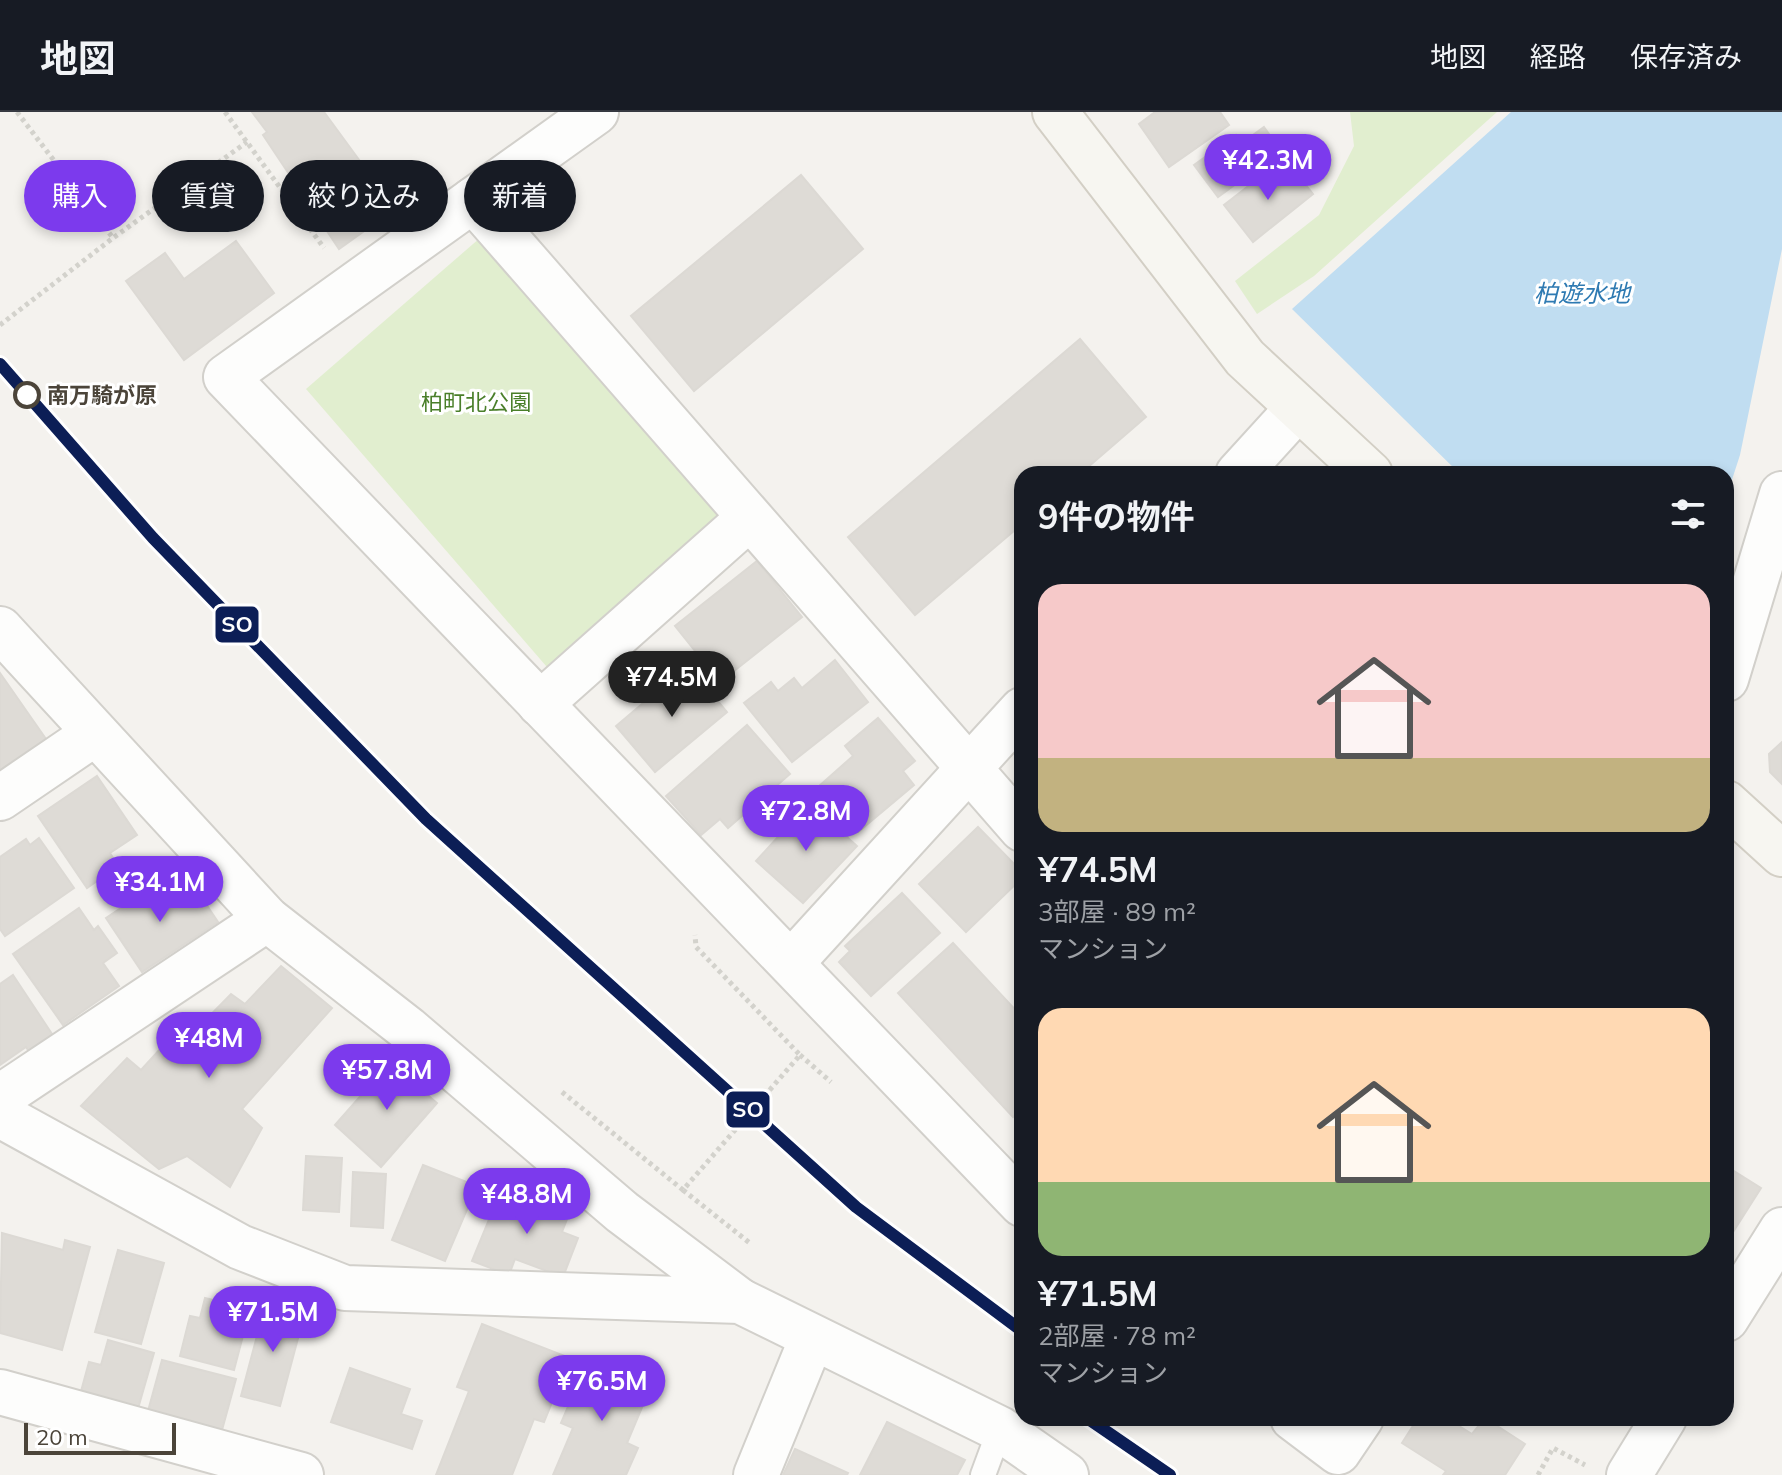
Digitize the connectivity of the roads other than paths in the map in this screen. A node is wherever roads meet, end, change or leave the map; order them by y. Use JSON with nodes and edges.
{"nodes":[{"id":1,"x":596,"y":112,"type":"edge"},
{"id":2,"x":1055,"y":112,"type":"edge"},
{"id":3,"x":529,"y":160,"type":"edge"},
{"id":4,"x":464,"y":207,"type":"edge"},
{"id":5,"x":501,"y":232,"type":"edge"},
{"id":6,"x":1298,"y":408,"type":"junction"},
{"id":7,"x":1245,"y":466,"type":"edge"},
{"id":8,"x":1361,"y":466,"type":"edge"},
{"id":9,"x":1782,"y":494,"type":"edge"},
{"id":10,"x":748,"y":519,"type":"junction"},
{"id":11,"x":0,"y":629,"type":"edge"},
{"id":12,"x":1734,"y":653,"type":"edge"},
{"id":13,"x":540,"y":704,"type":"junction"},
{"id":14,"x":1014,"y":719,"type":"edge"},
{"id":15,"x":94,"y":734,"type":"junction"},
{"id":16,"x":969,"y":768,"type":"junction"},
{"id":17,"x":0,"y":798,"type":"edge"},
{"id":18,"x":1734,"y":810,"type":"edge"},
{"id":19,"x":1014,"y":820,"type":"edge"},
{"id":20,"x":1782,"y":854,"type":"edge"},
{"id":21,"x":267,"y":919,"type":"junction"},
{"id":22,"x":791,"y":963,"type":"junction"},
{"id":23,"x":0,"y":1097,"type":"edge"},
{"id":24,"x":0,"y":1115,"type":"edge"},
{"id":25,"x":1014,"y":1196,"type":"edge"},
{"id":26,"x":1782,"y":1230,"type":"edge"},
{"id":27,"x":740,"y":1301,"type":"junction"},
{"id":28,"x":1734,"y":1306,"type":"edge"},
{"id":29,"x":812,"y":1338,"type":"junction"},
{"id":30,"x":0,"y":1392,"type":"edge"},
{"id":31,"x":1304,"y":1426,"type":"edge"},
{"id":32,"x":1356,"y":1426,"type":"edge"},
{"id":33,"x":1656,"y":1426,"type":"edge"},
{"id":34,"x":1000,"y":1429,"type":"junction"},
{"id":35,"x":1609,"y":1471,"type":"edge"},
{"id":36,"x":301,"y":1475,"type":"edge"},
{"id":37,"x":756,"y":1475,"type":"edge"},
{"id":38,"x":983,"y":1475,"type":"edge"},
{"id":39,"x":1066,"y":1475,"type":"edge"}],
"edges":[{"from":1,"to":3,"type":"street"},
{"from":2,"to":6,"type":"street"},
{"from":4,"to":13,"type":"street"},
{"from":5,"to":10,"type":"street"},
{"from":6,"to":7,"type":"street"},
{"from":6,"to":8,"type":"street"},
{"from":9,"to":12,"type":"street"},
{"from":10,"to":13,"type":"street"},
{"from":10,"to":16,"type":"street"},
{"from":11,"to":15,"type":"street"},
{"from":13,"to":22,"type":"street"},
{"from":14,"to":16,"type":"street"},
{"from":15,"to":17,"type":"street"},
{"from":15,"to":21,"type":"street"},
{"from":16,"to":19,"type":"street"},
{"from":16,"to":22,"type":"street"},
{"from":18,"to":20,"type":"street"},
{"from":21,"to":23,"type":"street"},
{"from":21,"to":27,"type":"street"},
{"from":22,"to":25,"type":"street"},
{"from":24,"to":27,"type":"street"},
{"from":26,"to":28,"type":"street"},
{"from":27,"to":29,"type":"street"},
{"from":29,"to":34,"type":"street"},
{"from":29,"to":37,"type":"street"},
{"from":30,"to":36,"type":"street"},
{"from":31,"to":32,"type":"street"},
{"from":33,"to":35,"type":"street"},
{"from":34,"to":38,"type":"lane"},
{"from":34,"to":39,"type":"street"}]}
